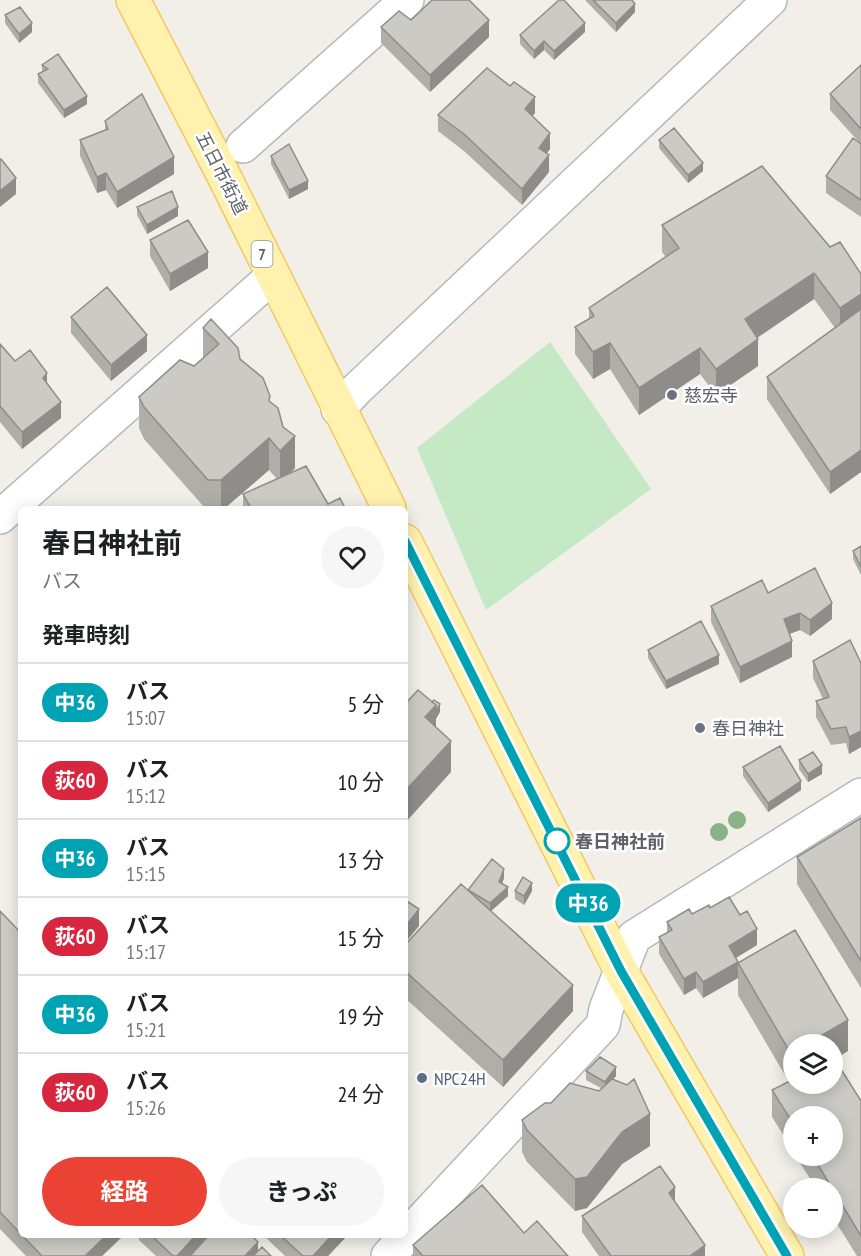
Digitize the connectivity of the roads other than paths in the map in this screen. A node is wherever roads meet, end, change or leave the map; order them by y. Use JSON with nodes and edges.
{"nodes":[{"id":1,"x":134,"y":0,"type":"edge"},
{"id":2,"x":406,"y":0,"type":"edge"},
{"id":3,"x":770,"y":0,"type":"edge"},
{"id":4,"x":243,"y":146,"type":"dead end"},
{"id":5,"x":273,"y":276,"type":"junction"},
{"id":6,"x":338,"y":409,"type":"junction"},
{"id":7,"x":388,"y":506,"type":"edge"},
{"id":8,"x":0,"y":517,"type":"edge"},
{"id":9,"x":408,"y":547,"type":"edge"},
{"id":10,"x":861,"y":795,"type":"edge"},
{"id":11,"x":621,"y":971,"type":"junction"},
{"id":12,"x":408,"y":1235,"type":"edge"},
{"id":13,"x":405,"y":1238,"type":"edge"},
{"id":14,"x":388,"y":1256,"type":"edge"},
{"id":15,"x":787,"y":1256,"type":"edge"}],
"edges":[{"from":1,"to":5,"type":"main road","name":"五日市街道","number":"7"},
{"from":2,"to":4,"type":"street"},
{"from":3,"to":6,"type":"street"},
{"from":5,"to":6,"type":"main road","name":"五日市街道","number":"7"},
{"from":5,"to":8,"type":"street"},
{"from":6,"to":7,"type":"main road","name":"五日市街道","number":"7"},
{"from":9,"to":11,"type":"main road"},
{"from":10,"to":11,"type":"street"},
{"from":11,"to":12,"type":"street"},
{"from":11,"to":15,"type":"main road"},
{"from":13,"to":14,"type":"street"}]}
